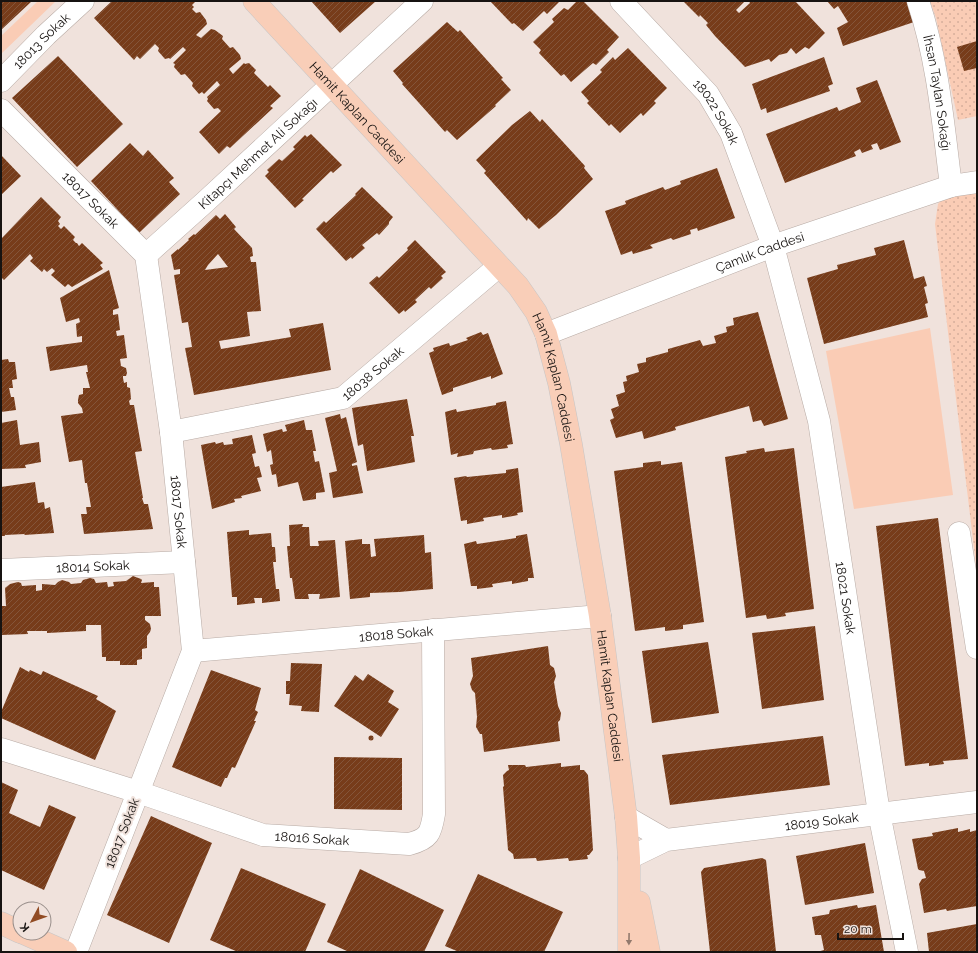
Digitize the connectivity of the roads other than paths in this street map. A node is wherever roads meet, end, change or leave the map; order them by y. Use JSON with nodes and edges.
{"nodes":[{"id":1,"x":83,"y":1,"type":"edge"},
{"id":2,"x":254,"y":1,"type":"edge"},
{"id":3,"x":422,"y":1,"type":"edge"},
{"id":4,"x":621,"y":1,"type":"edge"},
{"id":5,"x":918,"y":1,"type":"edge"},
{"id":6,"x":1,"y":81,"type":"edge"},
{"id":7,"x":332,"y":85,"type":"junction"},
{"id":8,"x":1,"y":110,"type":"edge"},
{"id":9,"x":964,"y":184,"type":"edge"},
{"id":10,"x":773,"y":246,"type":"junction"},
{"id":11,"x":146,"y":255,"type":"junction"},
{"id":12,"x":499,"y":266,"type":"junction"},
{"id":13,"x":546,"y":334,"type":"junction"},
{"id":14,"x":171,"y":432,"type":"junction"},
{"id":15,"x":959,"y":533,"type":"dead end"},
{"id":16,"x":184,"y":562,"type":"junction"},
{"id":17,"x":1,"y":570,"type":"edge"},
{"id":18,"x":600,"y":616,"type":"junction"},
{"id":19,"x":433,"y":630,"type":"junction"},
{"id":20,"x":977,"y":648,"type":"edge"},
{"id":21,"x":193,"y":651,"type":"junction"},
{"id":22,"x":1,"y":749,"type":"edge"},
{"id":23,"x":138,"y":792,"type":"junction"},
{"id":24,"x":977,"y":802,"type":"edge"},
{"id":25,"x":879,"y":813,"type":"junction"},
{"id":26,"x":626,"y":817,"type":"junction"},
{"id":27,"x":666,"y":840,"type":"junction"},
{"id":28,"x":629,"y":858,"type":"junction"},
{"id":29,"x":1,"y":923,"type":"edge"},
{"id":30,"x":12,"y":928,"type":"edge"},
{"id":31,"x":41,"y":941,"type":"edge"},
{"id":32,"x":66,"y":952,"type":"edge"},
{"id":33,"x":76,"y":952,"type":"edge"},
{"id":34,"x":629,"y":952,"type":"edge"},
{"id":35,"x":649,"y":952,"type":"edge"},
{"id":36,"x":907,"y":952,"type":"edge"}],
"edges":[{"from":1,"to":6,"type":"street","name":"18013 Sokak"},
{"from":2,"to":7,"type":"main road","name":"Hamit Kaplan Caddesi"},
{"from":3,"to":7,"type":"street","name":"Kitapçı Mehmet Ali Sokağı"},
{"from":4,"to":10,"type":"street","name":"18022 Sokak"},
{"from":5,"to":9,"type":"street","name":"İhsan Taylan Sokağı"},
{"from":7,"to":11,"type":"street","name":"Kitapçı Mehmet Ali Sokağı"},
{"from":7,"to":12,"type":"main road","name":"Hamit Kaplan Caddesi"},
{"from":8,"to":11,"type":"street","name":"18017 Sokak"},
{"from":9,"to":10,"type":"street","name":"Çamlık Caddesi"},
{"from":10,"to":13,"type":"street","name":"Çamlık Caddesi"},
{"from":10,"to":25,"type":"street","name":"18021 Sokak"},
{"from":11,"to":14,"type":"street","name":"18017 Sokak"},
{"from":12,"to":13,"type":"main road","name":"Hamit Kaplan Caddesi"},
{"from":12,"to":14,"type":"street","name":"18038 Sokak"},
{"from":13,"to":18,"type":"main road","name":"Hamit Kaplan Caddesi"},
{"from":14,"to":16,"type":"street","name":"18017 Sokak"},
{"from":15,"to":20,"type":"street"},
{"from":16,"to":17,"type":"street","name":"18014 Sokak"},
{"from":16,"to":21,"type":"street","name":"18017 Sokak"},
{"from":18,"to":19,"type":"street","name":"18018 Sokak"},
{"from":18,"to":26,"type":"main road","name":"Hamit Kaplan Caddesi"},
{"from":19,"to":21,"type":"street","name":"18018 Sokak"},
{"from":19,"to":23,"type":"street","name":"18016 Sokak"},
{"from":21,"to":23,"type":"street","name":"18017 Sokak"},
{"from":22,"to":23,"type":"street","name":"18016 Sokak"},
{"from":23,"to":33,"type":"street","name":"18017 Sokak"},
{"from":24,"to":25,"type":"street","name":"18019 Sokak"},
{"from":25,"to":27,"type":"street","name":"18019 Sokak"},
{"from":25,"to":36,"type":"street","name":"18021 Sokak"},
{"from":26,"to":27,"type":"street"},
{"from":26,"to":28,"type":"main road","name":"Hamit Kaplan Caddesi"},
{"from":27,"to":28,"type":"street","name":"18019 Sokak"},
{"from":28,"to":34,"type":"main road","name":"Hamit Kaplan Caddesi","one_way":true},
{"from":28,"to":35,"type":"main road","name":"Hamit Kaplan Caddesi"},
{"from":29,"to":30,"type":"main road"},
{"from":31,"to":32,"type":"main road"}]}
